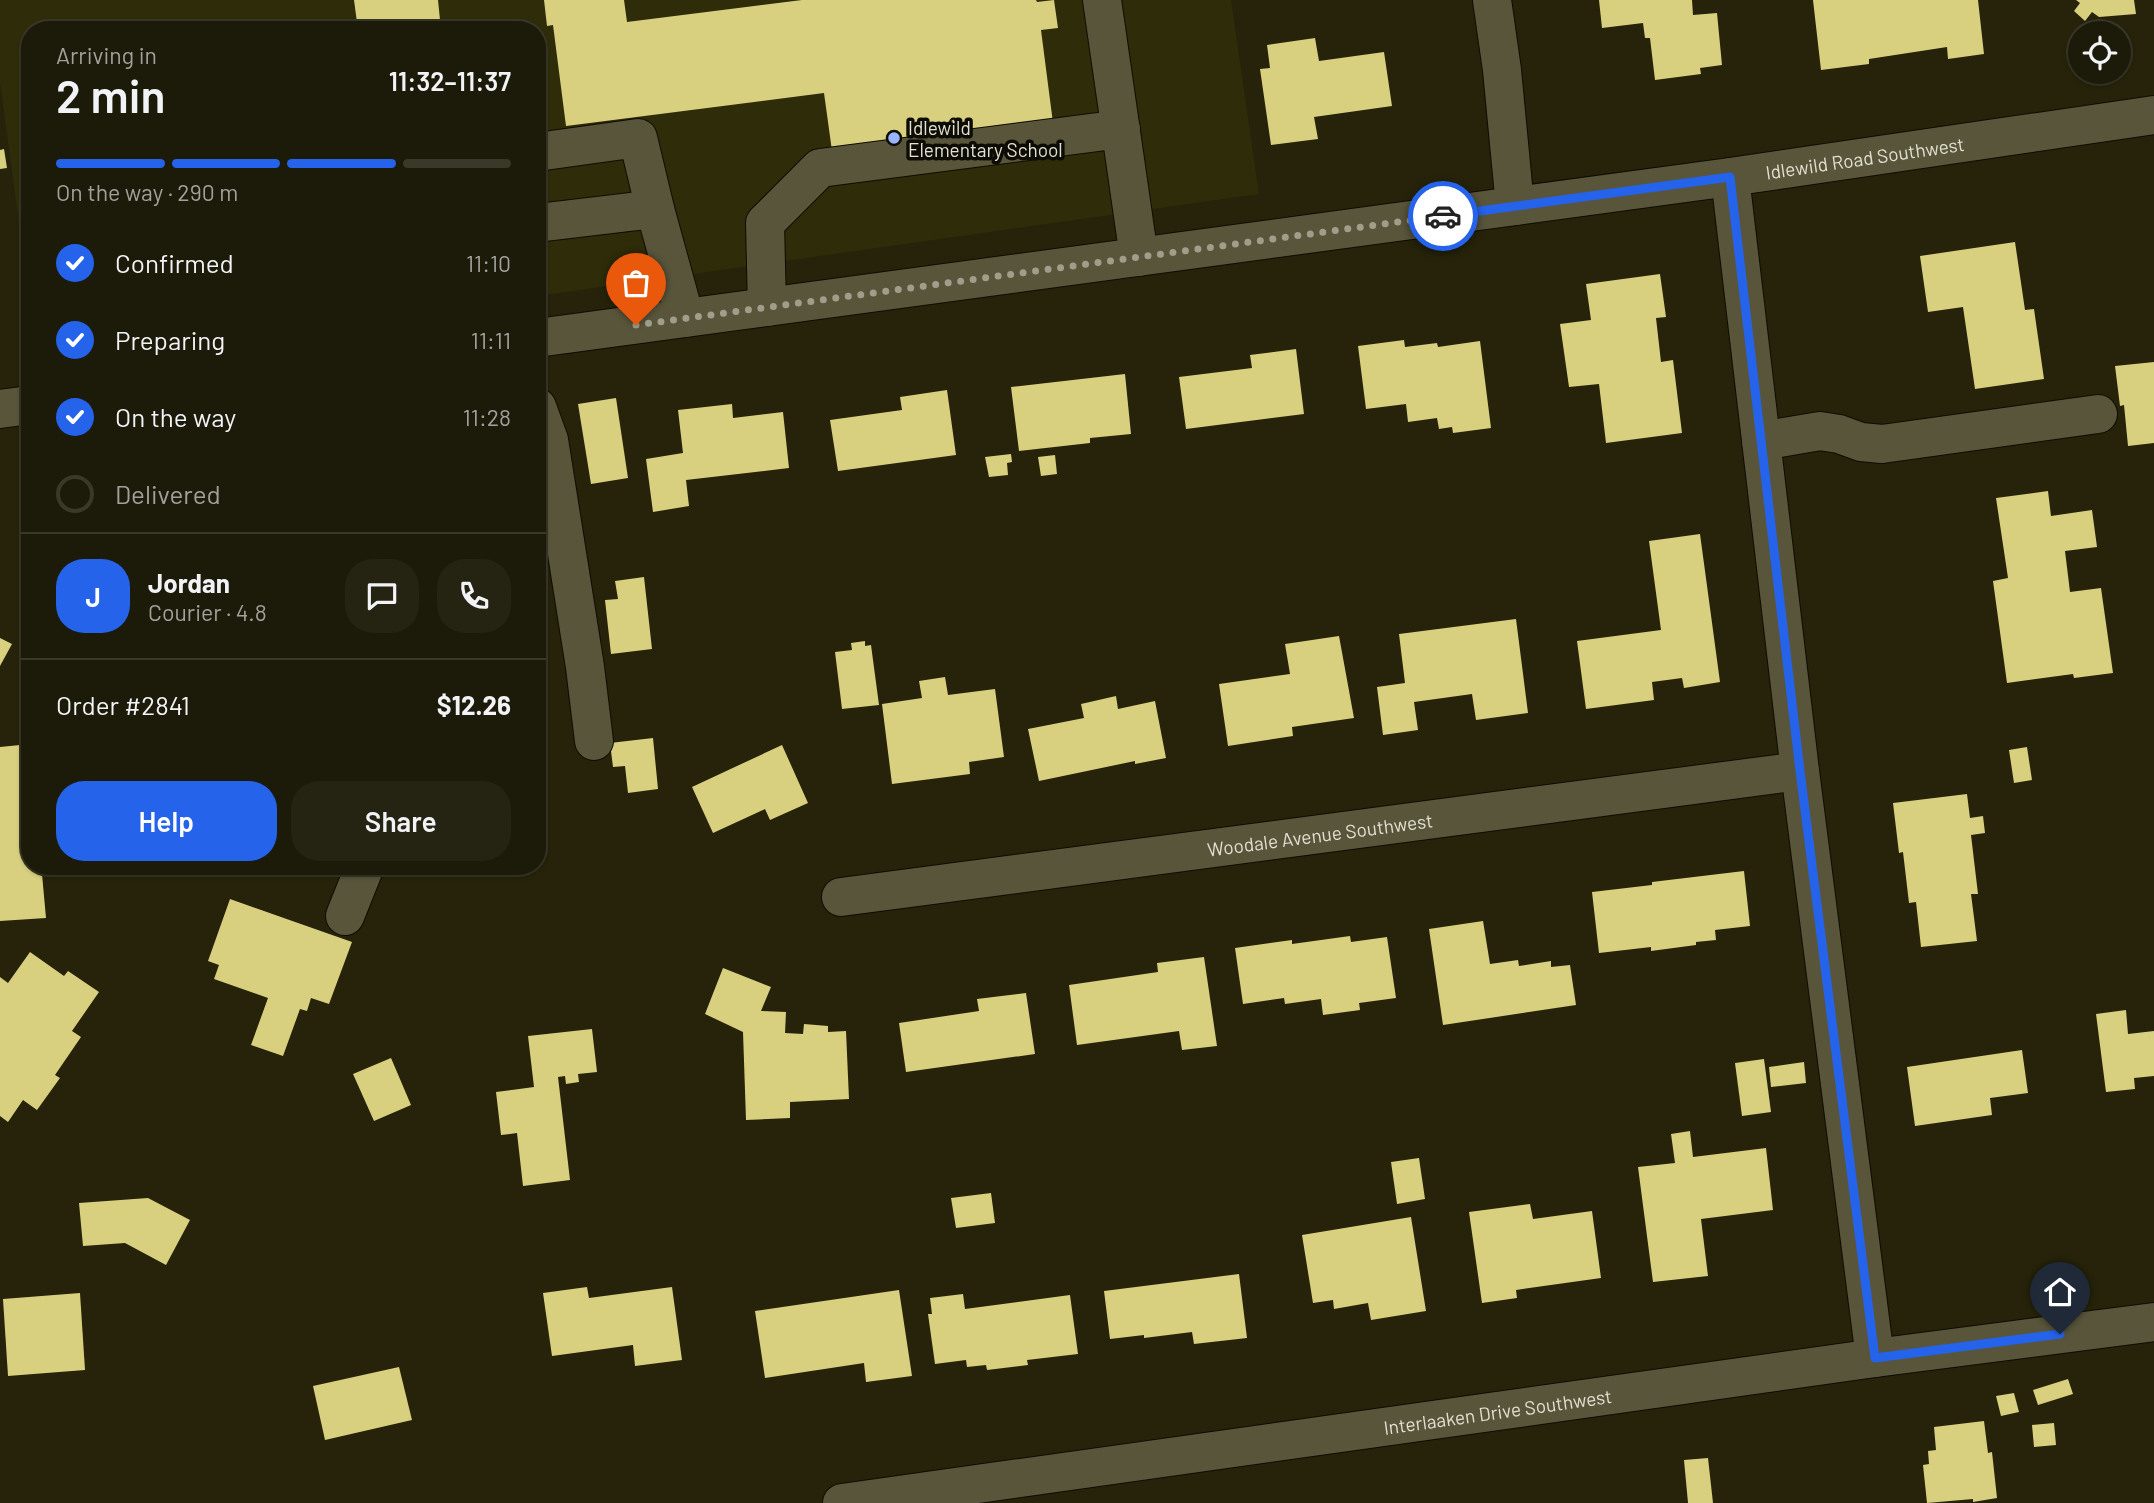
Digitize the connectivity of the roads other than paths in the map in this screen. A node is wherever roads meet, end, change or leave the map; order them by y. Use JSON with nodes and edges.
{"nodes":[{"id":1,"x":1102,"y":0,"type":"edge"},
{"id":2,"x":1492,"y":0,"type":"edge"},
{"id":3,"x":2154,"y":116,"type":"edge"},
{"id":4,"x":1121,"y":129,"type":"junction"},
{"id":5,"x":546,"y":151,"type":"edge"},
{"id":6,"x":1730,"y":177,"type":"junction"},
{"id":7,"x":1515,"y":206,"type":"junction"},
{"id":8,"x":655,"y":209,"type":"junction"},
{"id":9,"x":546,"y":222,"type":"edge"},
{"id":10,"x":1139,"y":257,"type":"junction"},
{"id":11,"x":767,"y":307,"type":"junction"},
{"id":12,"x":685,"y":318,"type":"junction"},
{"id":13,"x":546,"y":337,"type":"edge"},
{"id":14,"x":21,"y":406,"type":"edge"},
{"id":15,"x":0,"y":409,"type":"edge"},
{"id":16,"x":2098,"y":414,"type":"dead end"},
{"id":17,"x":546,"y":432,"type":"edge"},
{"id":18,"x":1761,"y":441,"type":"junction"},
{"id":19,"x":594,"y":741,"type":"dead end"},
{"id":20,"x":1800,"y":771,"type":"junction"},
{"id":21,"x":361,"y":875,"type":"edge"},
{"id":22,"x":841,"y":897,"type":"dead end"},
{"id":23,"x":345,"y":916,"type":"dead end"},
{"id":24,"x":2154,"y":1322,"type":"edge"},
{"id":25,"x":1875,"y":1358,"type":"junction"},
{"id":26,"x":842,"y":1503,"type":"edge"}],
"edges":[{"from":1,"to":4,"type":"street"},
{"from":2,"to":7,"type":"street"},
{"from":3,"to":6,"type":"street","name":"Idlewild Road Southwest"},
{"from":4,"to":10,"type":"street"},
{"from":4,"to":11,"type":"street"},
{"from":5,"to":8,"type":"street"},
{"from":6,"to":7,"type":"street","name":"Idlewild Road Southwest"},
{"from":6,"to":18,"type":"street"},
{"from":7,"to":10,"type":"street","name":"Idlewild Road Southwest"},
{"from":8,"to":9,"type":"street"},
{"from":8,"to":12,"type":"street"},
{"from":10,"to":11,"type":"street","name":"Idlewild Road Southwest"},
{"from":11,"to":12,"type":"street","name":"Idlewild Road Southwest"},
{"from":12,"to":13,"type":"street","name":"Idlewild Road Southwest"},
{"from":14,"to":15,"type":"street"},
{"from":16,"to":18,"type":"street"},
{"from":17,"to":19,"type":"street"},
{"from":18,"to":20,"type":"street"},
{"from":20,"to":22,"type":"street","name":"Woodale Avenue Southwest"},
{"from":20,"to":25,"type":"street"},
{"from":21,"to":23,"type":"street"},
{"from":24,"to":25,"type":"street","name":"Interlaaken Drive Southwest"},
{"from":25,"to":26,"type":"street","name":"Interlaaken Drive Southwest"}]}
